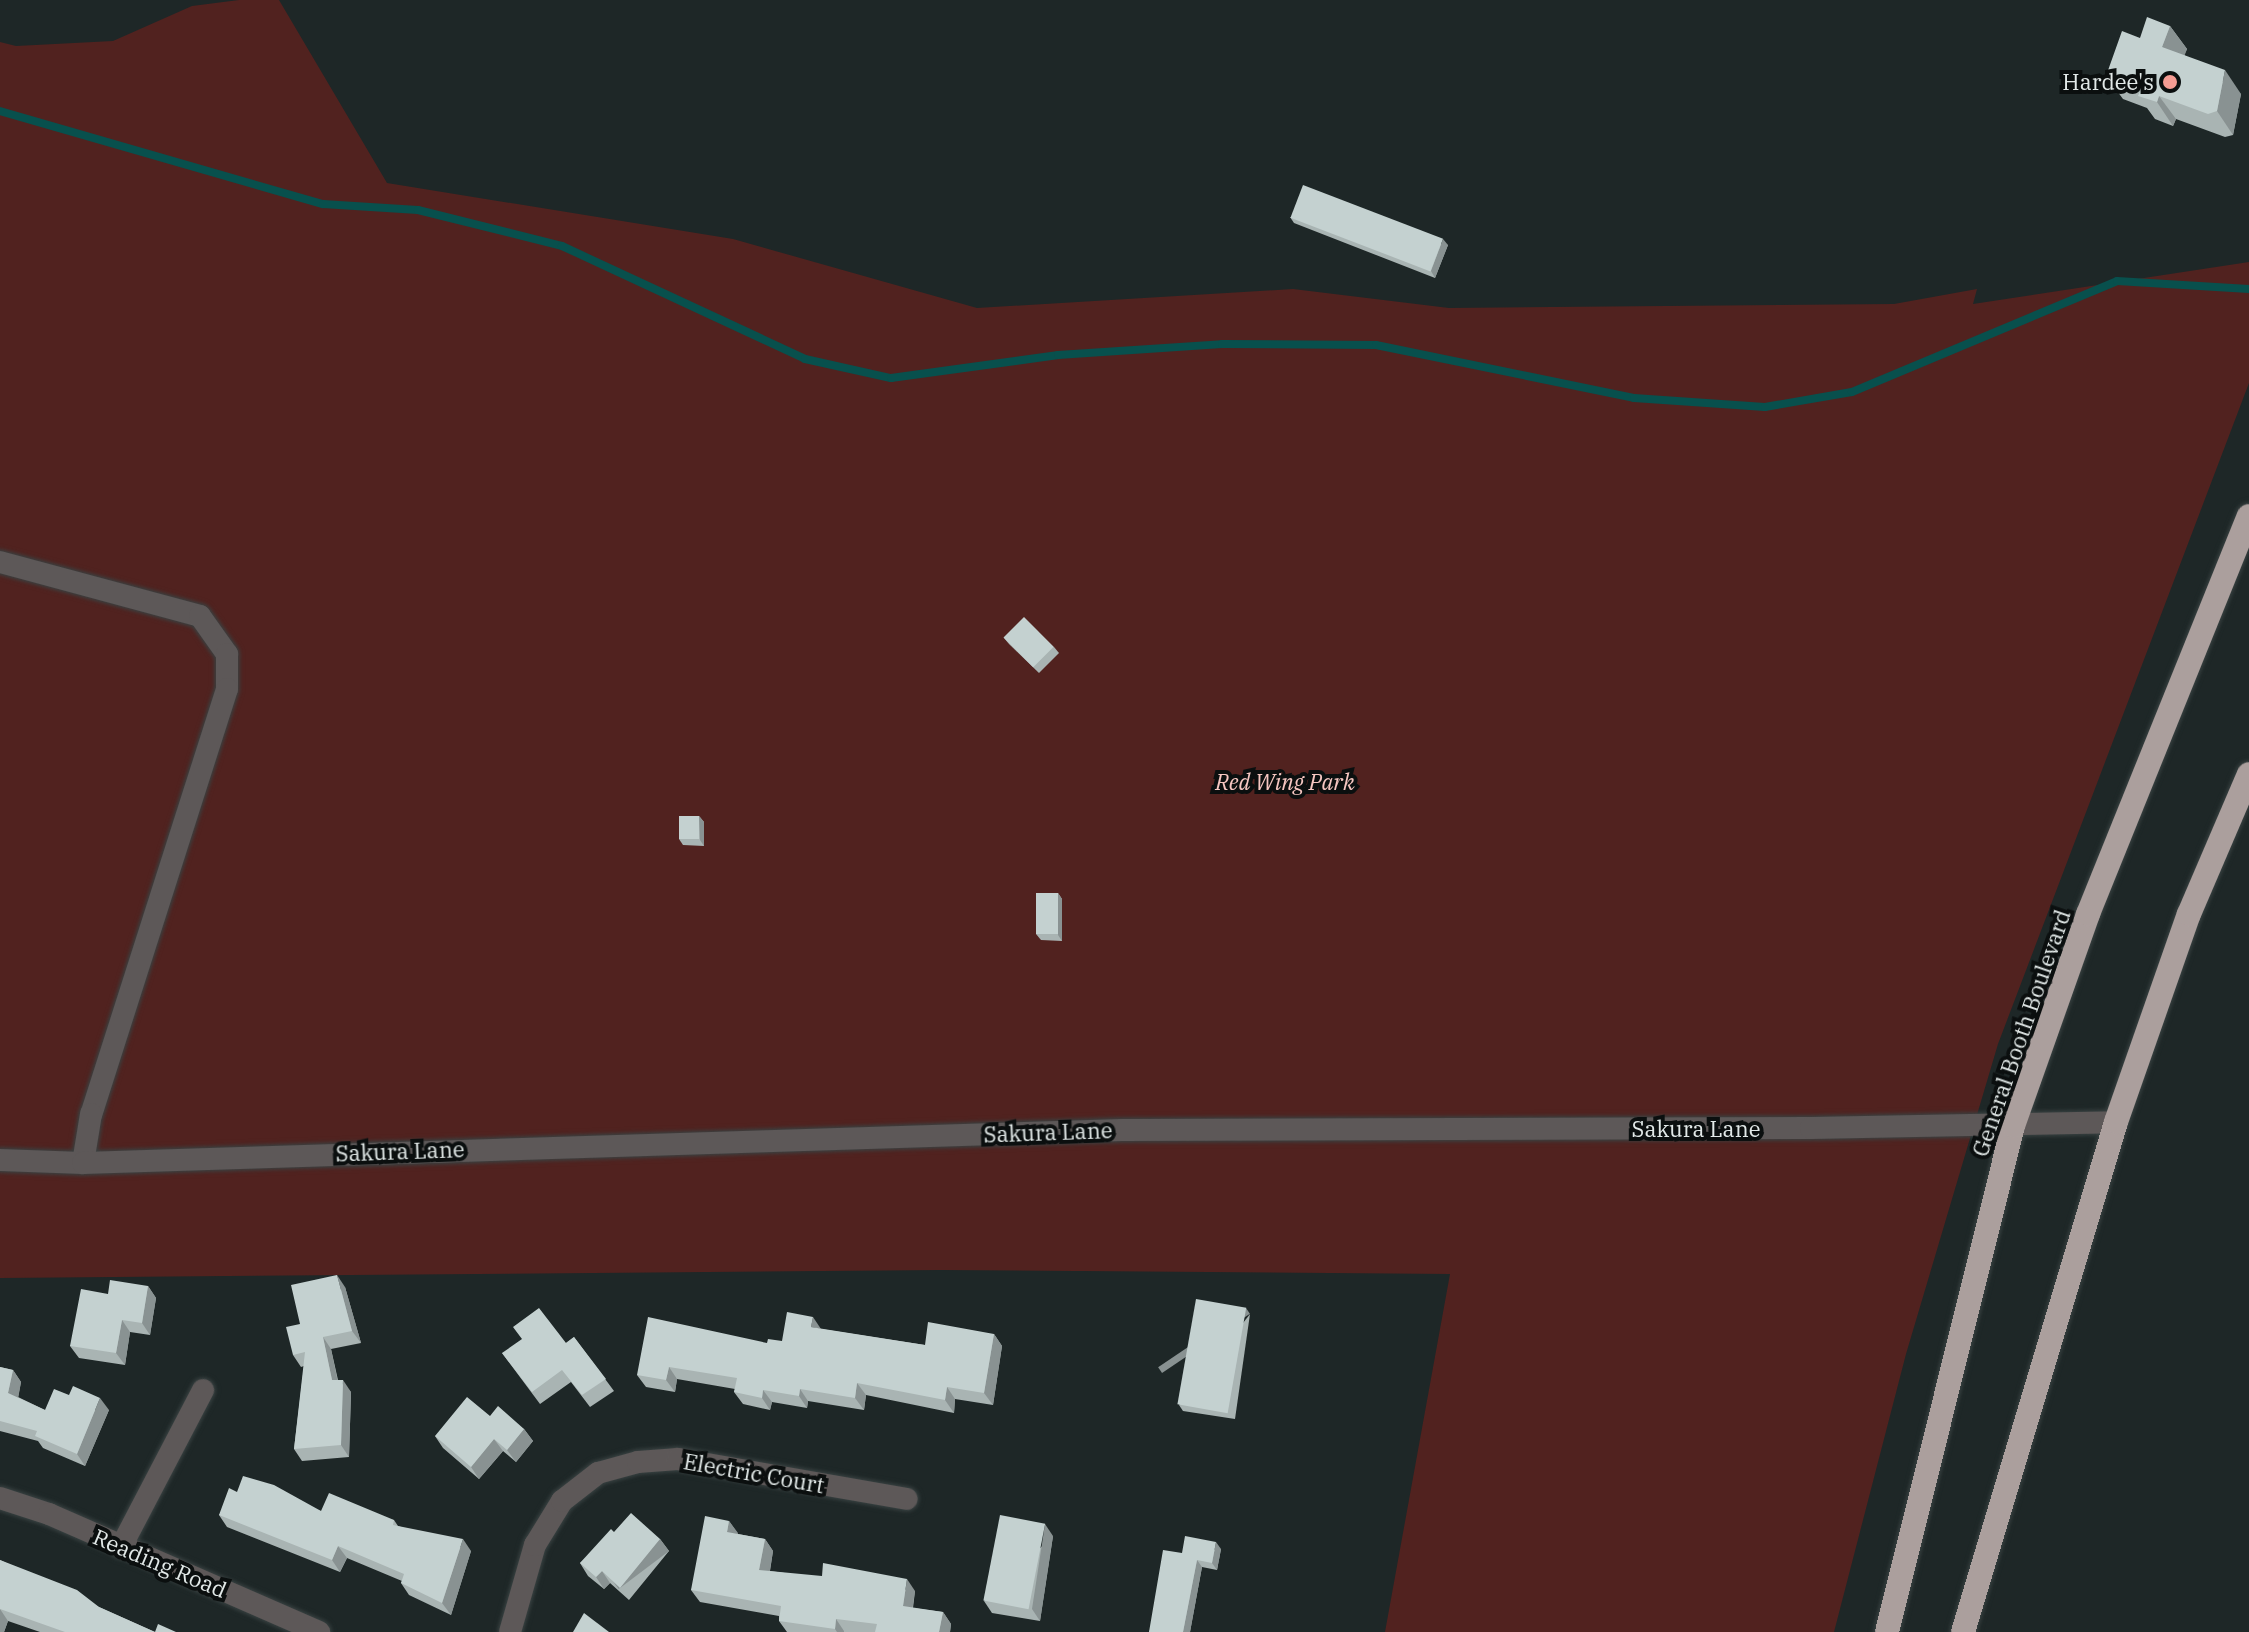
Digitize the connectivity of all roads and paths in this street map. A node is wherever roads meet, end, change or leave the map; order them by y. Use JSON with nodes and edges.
{"nodes":[{"id":1,"x":2249,"y":516,"type":"edge"},
{"id":2,"x":0,"y":562,"type":"edge"},
{"id":3,"x":2249,"y":774,"type":"edge"},
{"id":4,"x":2116,"y":1122,"type":"junction"},
{"id":5,"x":2013,"y":1126,"type":"junction"},
{"id":6,"x":0,"y":1160,"type":"edge"},
{"id":7,"x":83,"y":1163,"type":"junction"},
{"id":8,"x":203,"y":1390,"type":"dead end"},
{"id":9,"x":0,"y":1498,"type":"edge"},
{"id":10,"x":907,"y":1499,"type":"dead end"},
{"id":11,"x":121,"y":1547,"type":"junction"},
{"id":12,"x":319,"y":1632,"type":"edge"},
{"id":13,"x":510,"y":1632,"type":"edge"},
{"id":14,"x":1887,"y":1632,"type":"edge"},
{"id":15,"x":1963,"y":1632,"type":"edge"}],
"edges":[{"from":1,"to":5,"type":"highway","name":"General Booth Boulevard"},
{"from":2,"to":7,"type":"street"},
{"from":3,"to":4,"type":"highway"},
{"from":4,"to":5,"type":"street","name":"Sakura Lane"},
{"from":4,"to":15,"type":"highway"},
{"from":5,"to":7,"type":"street","name":"Sakura Lane"},
{"from":5,"to":14,"type":"highway","name":"General Booth Boulevard"},
{"from":6,"to":7,"type":"street","name":"Sakura Lane"},
{"from":8,"to":11,"type":"street"},
{"from":9,"to":11,"type":"street","name":"Reading Road"},
{"from":10,"to":13,"type":"street","name":"Electric Court"},
{"from":11,"to":12,"type":"street","name":"Reading Road"}]}
